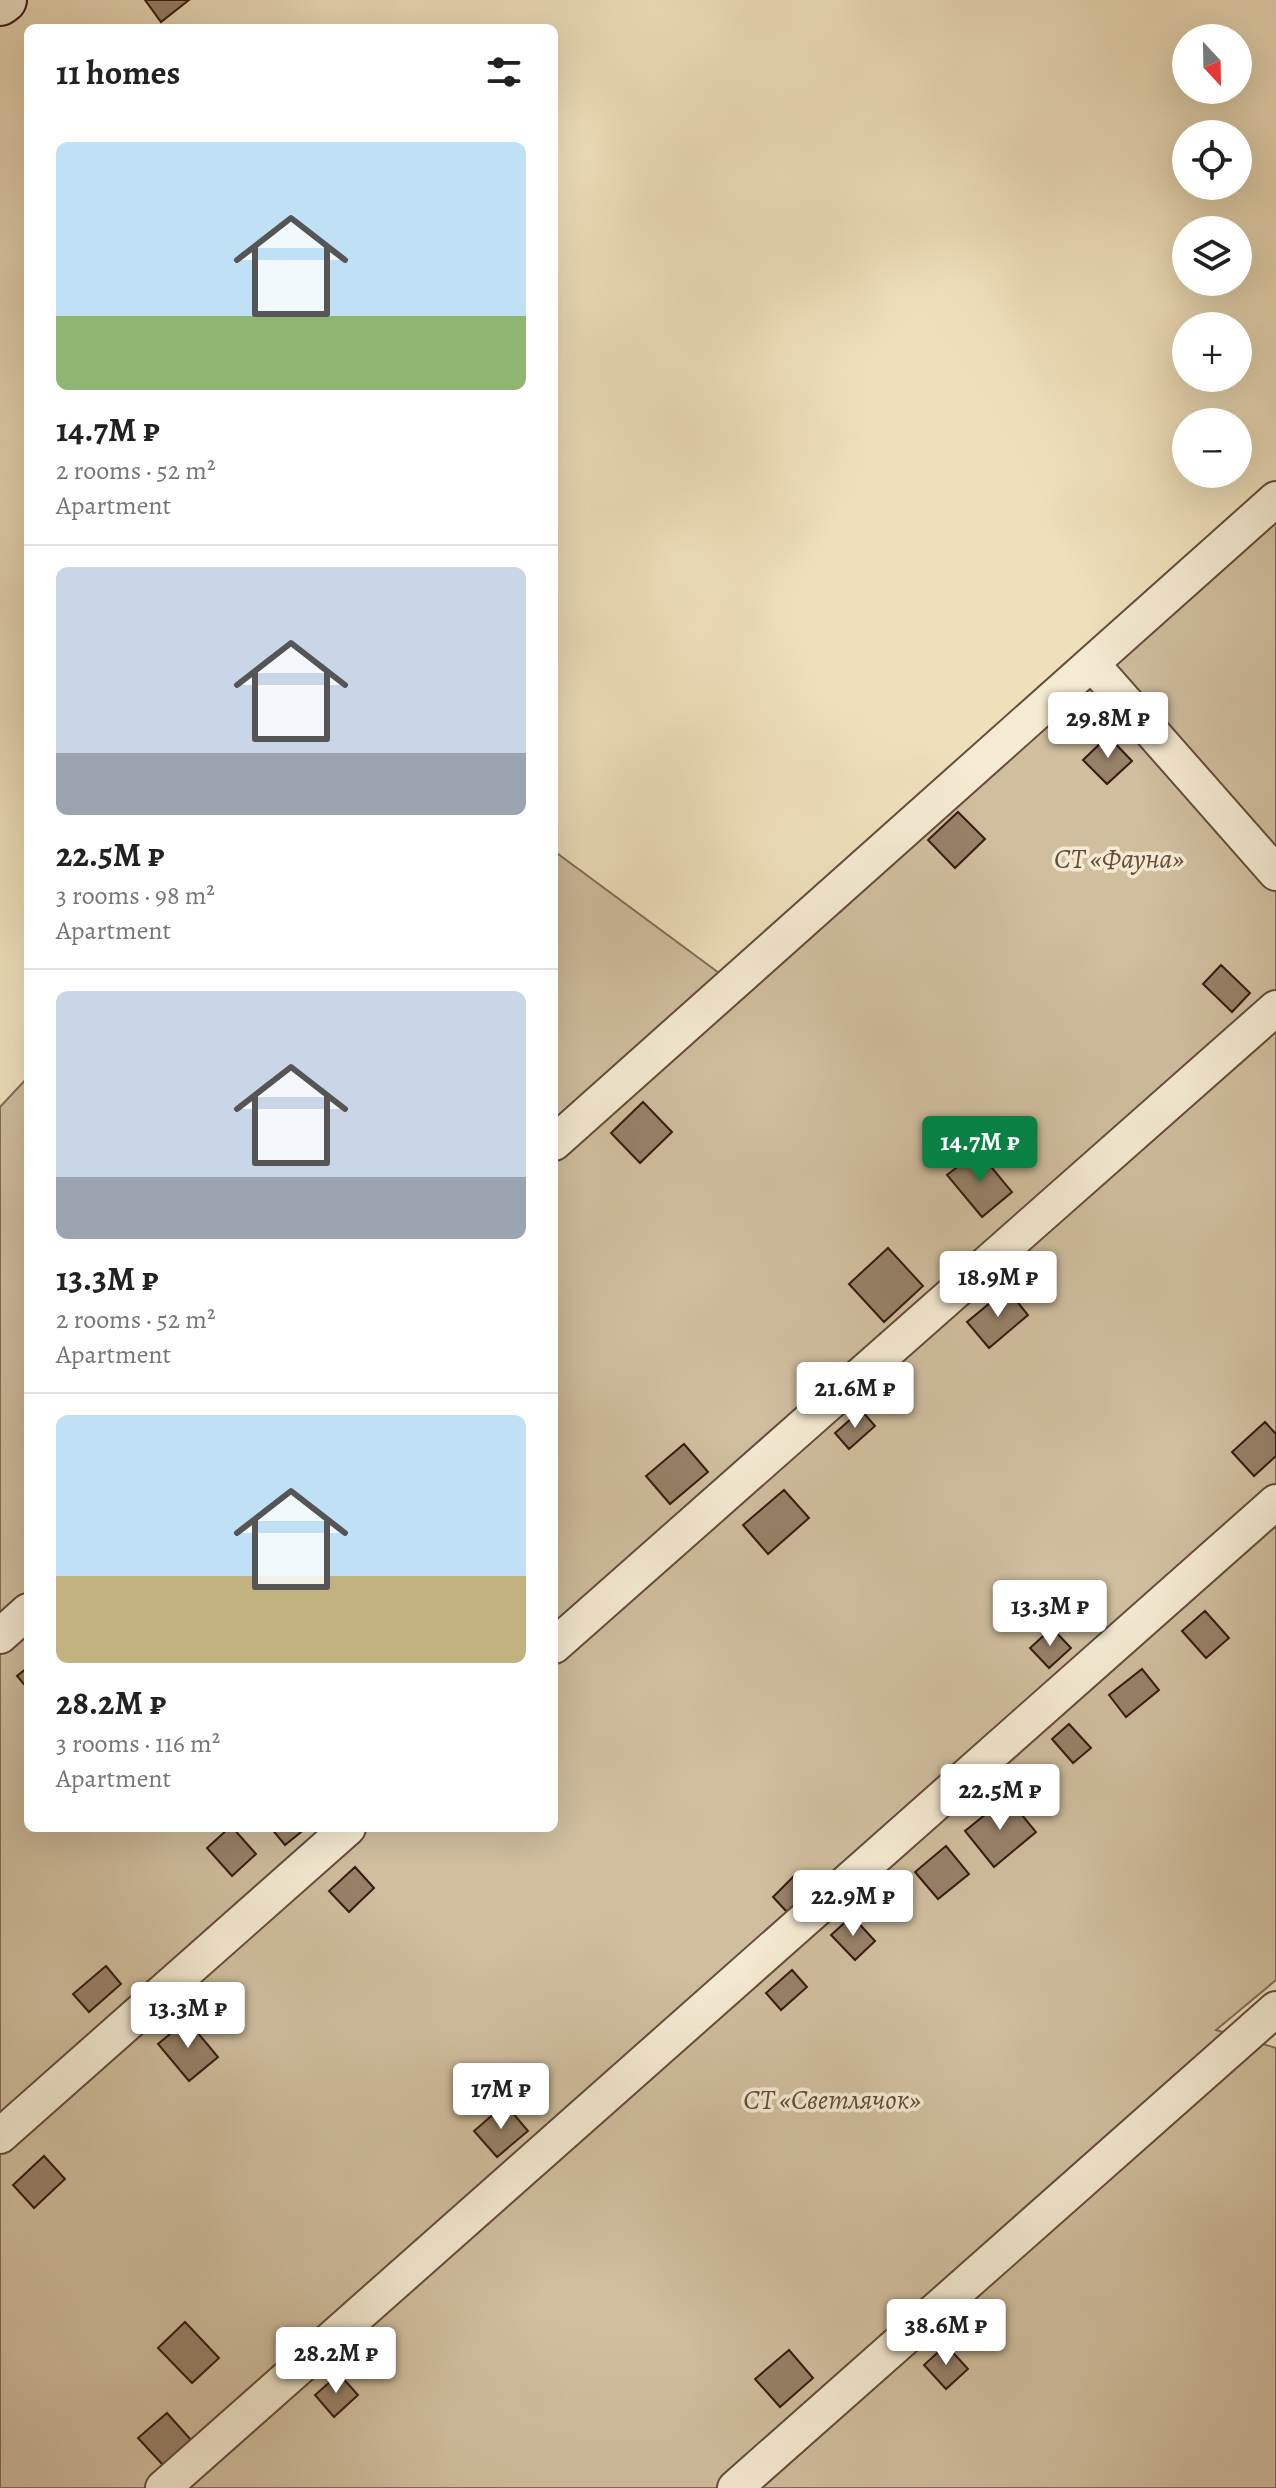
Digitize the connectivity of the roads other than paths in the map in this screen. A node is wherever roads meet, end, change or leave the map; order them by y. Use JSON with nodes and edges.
{"nodes":[{"id":1,"x":1276,"y":499,"type":"edge"},
{"id":2,"x":1092,"y":664,"type":"junction"},
{"id":3,"x":1276,"y":873,"type":"edge"},
{"id":4,"x":1276,"y":1008,"type":"edge"},
{"id":5,"x":558,"y":1139,"type":"edge"},
{"id":6,"x":1276,"y":1502,"type":"edge"},
{"id":7,"x":24,"y":1615,"type":"edge"},
{"id":8,"x":0,"y":1636,"type":"edge"},
{"id":9,"x":558,"y":1642,"type":"edge"},
{"id":10,"x":343,"y":1832,"type":"edge"},
{"id":11,"x":1276,"y":2009,"type":"edge"},
{"id":12,"x":0,"y":2136,"type":"edge"},
{"id":13,"x":163,"y":2488,"type":"edge"},
{"id":14,"x":735,"y":2488,"type":"edge"}],
"edges":[{"from":1,"to":2,"type":"street"},
{"from":2,"to":3,"type":"street"},
{"from":2,"to":5,"type":"street"},
{"from":4,"to":9,"type":"street"},
{"from":6,"to":13,"type":"street"},
{"from":7,"to":8,"type":"street"},
{"from":10,"to":12,"type":"street"},
{"from":11,"to":14,"type":"street"}]}
